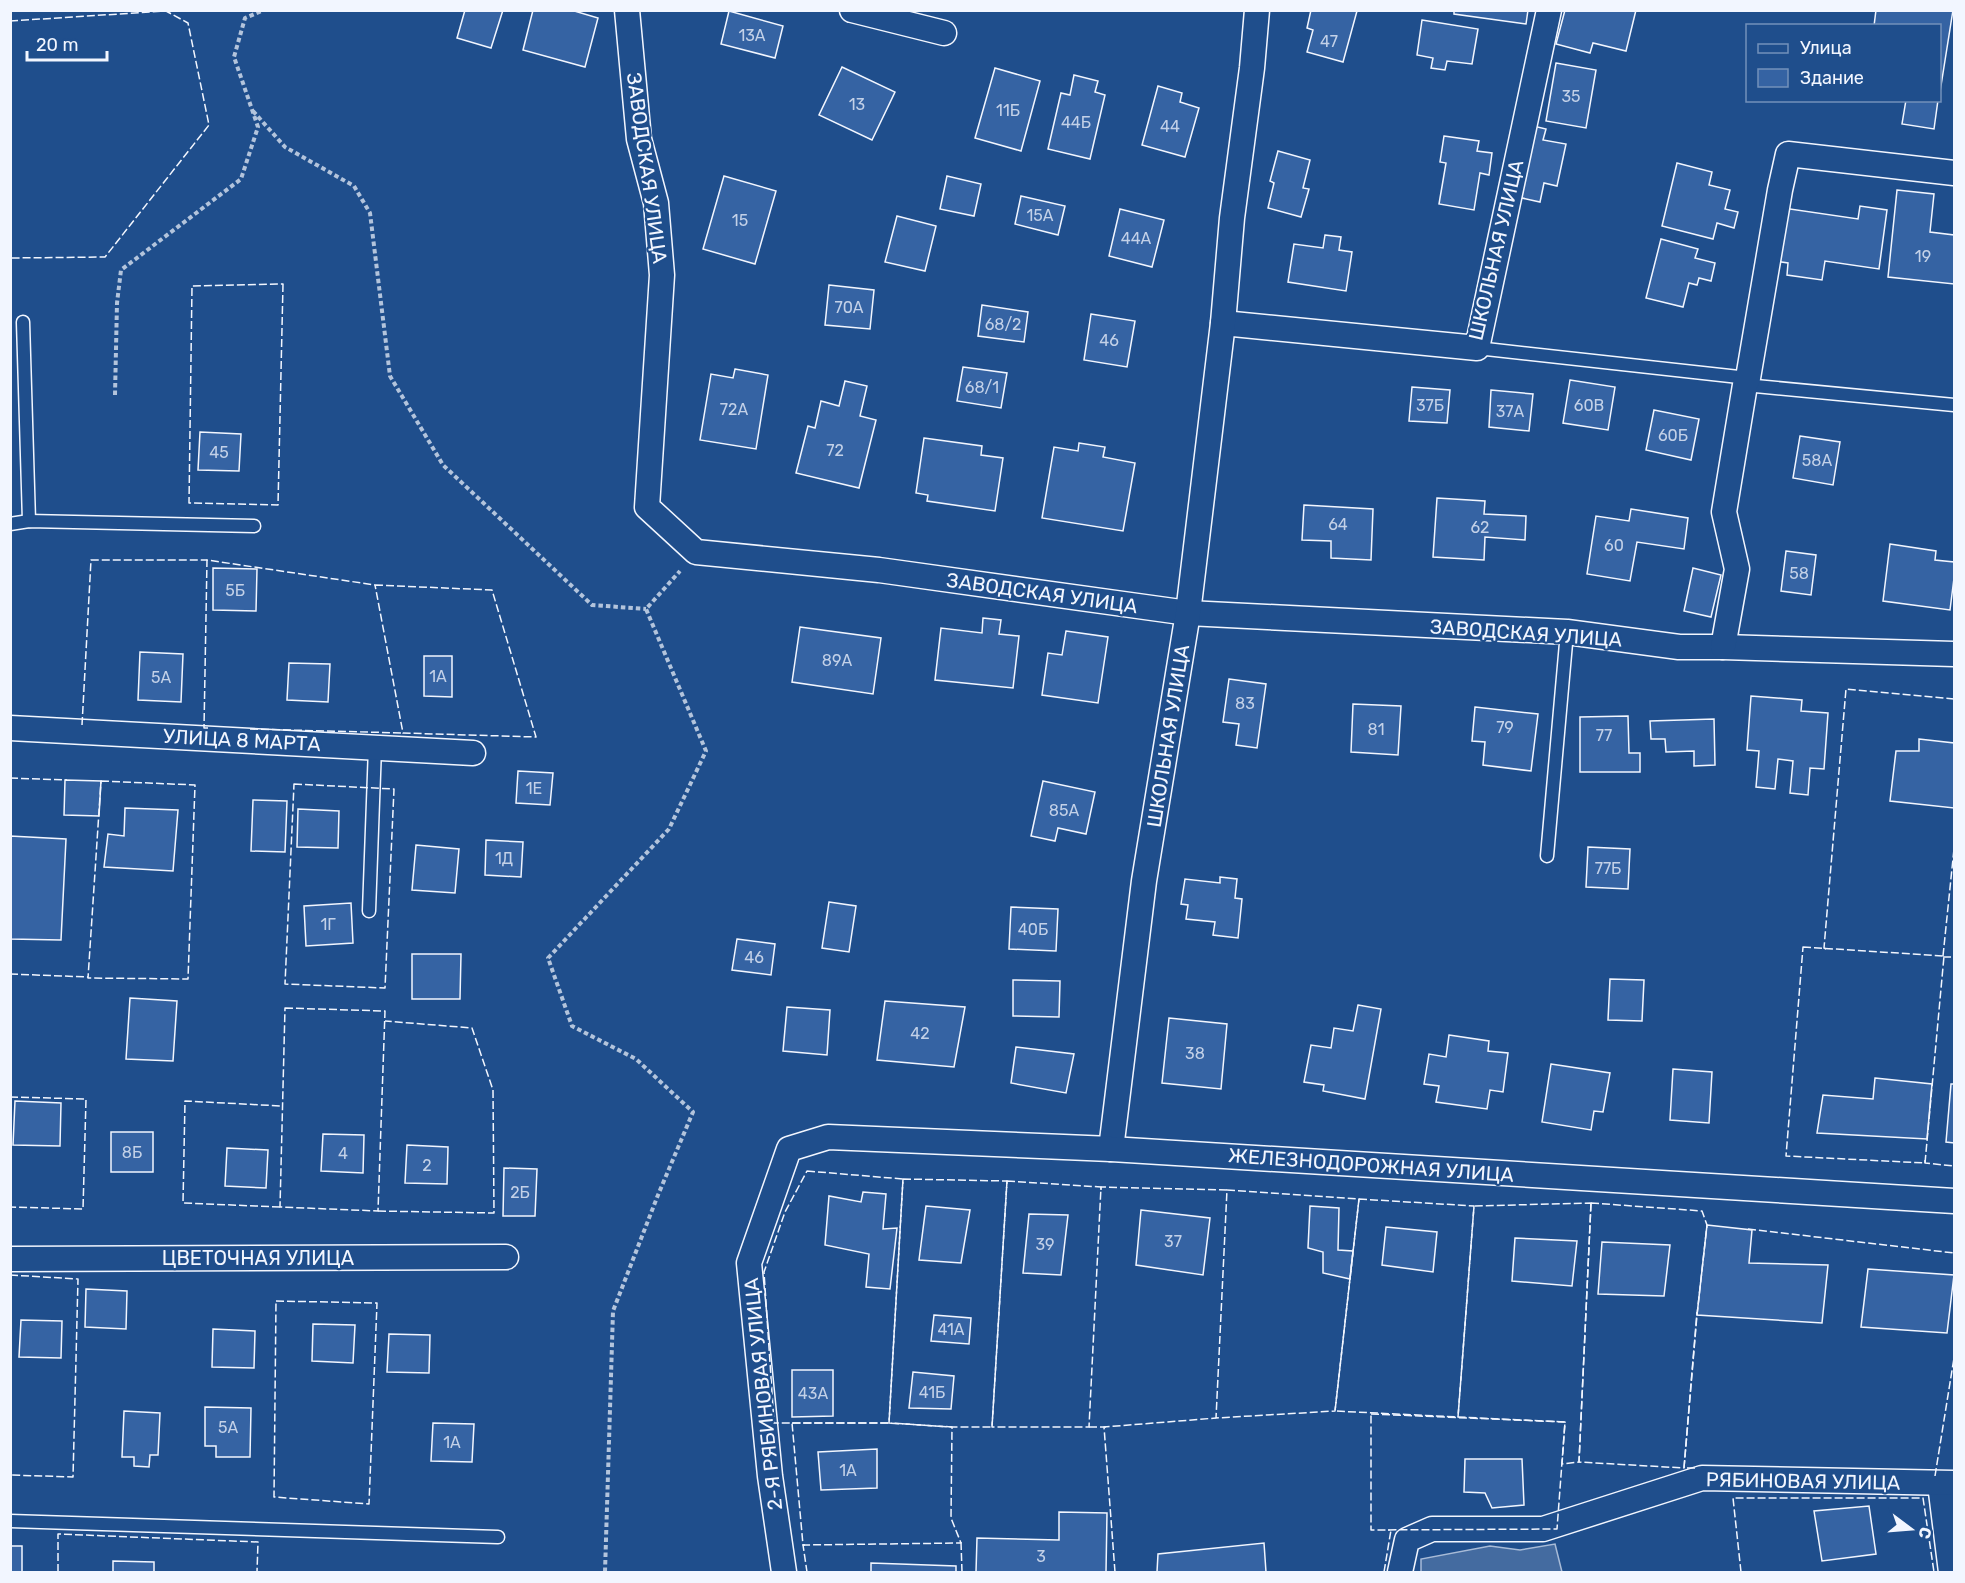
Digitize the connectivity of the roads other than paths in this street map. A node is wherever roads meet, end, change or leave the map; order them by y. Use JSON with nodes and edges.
{"nodes":[{"id":1,"x":627,"y":10,"type":"edge"},
{"id":2,"x":852,"y":10,"type":"edge"},
{"id":3,"x":1257,"y":10,"type":"edge"},
{"id":4,"x":1549,"y":10,"type":"edge"},
{"id":5,"x":944,"y":33,"type":"dead end"},
{"id":6,"x":1954,"y":173,"type":"edge"},
{"id":7,"x":23,"y":322,"type":"dead end"},
{"id":8,"x":1223,"y":323,"type":"junction"},
{"id":9,"x":1477,"y":348,"type":"junction"},
{"id":10,"x":1746,"y":381,"type":"junction"},
{"id":11,"x":1954,"y":405,"type":"edge"},
{"id":12,"x":29,"y":521,"type":"junction"},
{"id":13,"x":10,"y":524,"type":"edge"},
{"id":14,"x":254,"y":526,"type":"dead end"},
{"id":15,"x":1188,"y":614,"type":"junction"},
{"id":16,"x":1567,"y":632,"type":"junction"},
{"id":17,"x":1723,"y":647,"type":"junction"},
{"id":18,"x":1954,"y":654,"type":"edge"},
{"id":19,"x":10,"y":728,"type":"edge"},
{"id":20,"x":375,"y":747,"type":"junction"},
{"id":21,"x":473,"y":753,"type":"dead end"},
{"id":22,"x":1547,"y":856,"type":"dead end"},
{"id":23,"x":369,"y":910,"type":"dead end"},
{"id":24,"x":789,"y":1149,"type":"joint"},
{"id":25,"x":1111,"y":1149,"type":"junction"},
{"id":26,"x":1954,"y":1201,"type":"edge"},
{"id":27,"x":506,"y":1257,"type":"dead end"},
{"id":28,"x":10,"y":1258,"type":"edge"},
{"id":29,"x":1947,"y":1484,"type":"edge"},
{"id":30,"x":10,"y":1521,"type":"edge"},
{"id":31,"x":498,"y":1537,"type":"dead end"},
{"id":32,"x":784,"y":1572,"type":"edge"},
{"id":33,"x":1400,"y":1572,"type":"edge"},
{"id":34,"x":1951,"y":1572,"type":"edge"}],
"edges":[{"from":1,"to":15,"type":"street","name":"ЗАВОДСКАЯ УЛИЦА"},
{"from":2,"to":5,"type":"street"},
{"from":3,"to":8,"type":"street","name":"ШКОЛЬНАЯ УЛИЦА"},
{"from":4,"to":9,"type":"street","name":"ШКОЛЬНАЯ УЛИЦА"},
{"from":6,"to":10,"type":"street"},
{"from":7,"to":12,"type":"lane"},
{"from":8,"to":9,"type":"street","name":"ШКОЛЬНАЯ УЛИЦА"},
{"from":8,"to":15,"type":"street","name":"ШКОЛЬНАЯ УЛИЦА"},
{"from":9,"to":10,"type":"lane"},
{"from":10,"to":11,"type":"lane"},
{"from":10,"to":17,"type":"street"},
{"from":12,"to":13,"type":"lane"},
{"from":12,"to":14,"type":"lane"},
{"from":15,"to":16,"type":"street","name":"ЗАВОДСКАЯ УЛИЦА"},
{"from":15,"to":25,"type":"street","name":"ШКОЛЬНАЯ УЛИЦА"},
{"from":16,"to":17,"type":"street","name":"ЗАВОДСКАЯ УЛИЦА"},
{"from":16,"to":22,"type":"lane"},
{"from":17,"to":18,"type":"street","name":"ЗАВОДСКАЯ УЛИЦА"},
{"from":19,"to":20,"type":"street","name":"УЛИЦА 8 МАРТА"},
{"from":20,"to":21,"type":"street","name":"УЛИЦА 8 МАРТА"},
{"from":20,"to":23,"type":"lane"},
{"from":24,"to":25,"type":"street","name":"ЖЕЛЕЗНОДОРОЖНАЯ УЛИЦА"},
{"from":24,"to":32,"type":"street","name":"2-Я РЯБИНОВАЯ УЛИЦА"},
{"from":25,"to":26,"type":"street","name":"ЖЕЛЕЗНОДОРОЖНАЯ УЛИЦА"},
{"from":27,"to":28,"type":"street","name":"ЦВЕТОЧНАЯ УЛИЦА"},
{"from":29,"to":33,"type":"street","name":"РЯБИНОВАЯ УЛИЦА"},
{"from":29,"to":34,"type":"street"},
{"from":30,"to":31,"type":"lane"}]}
